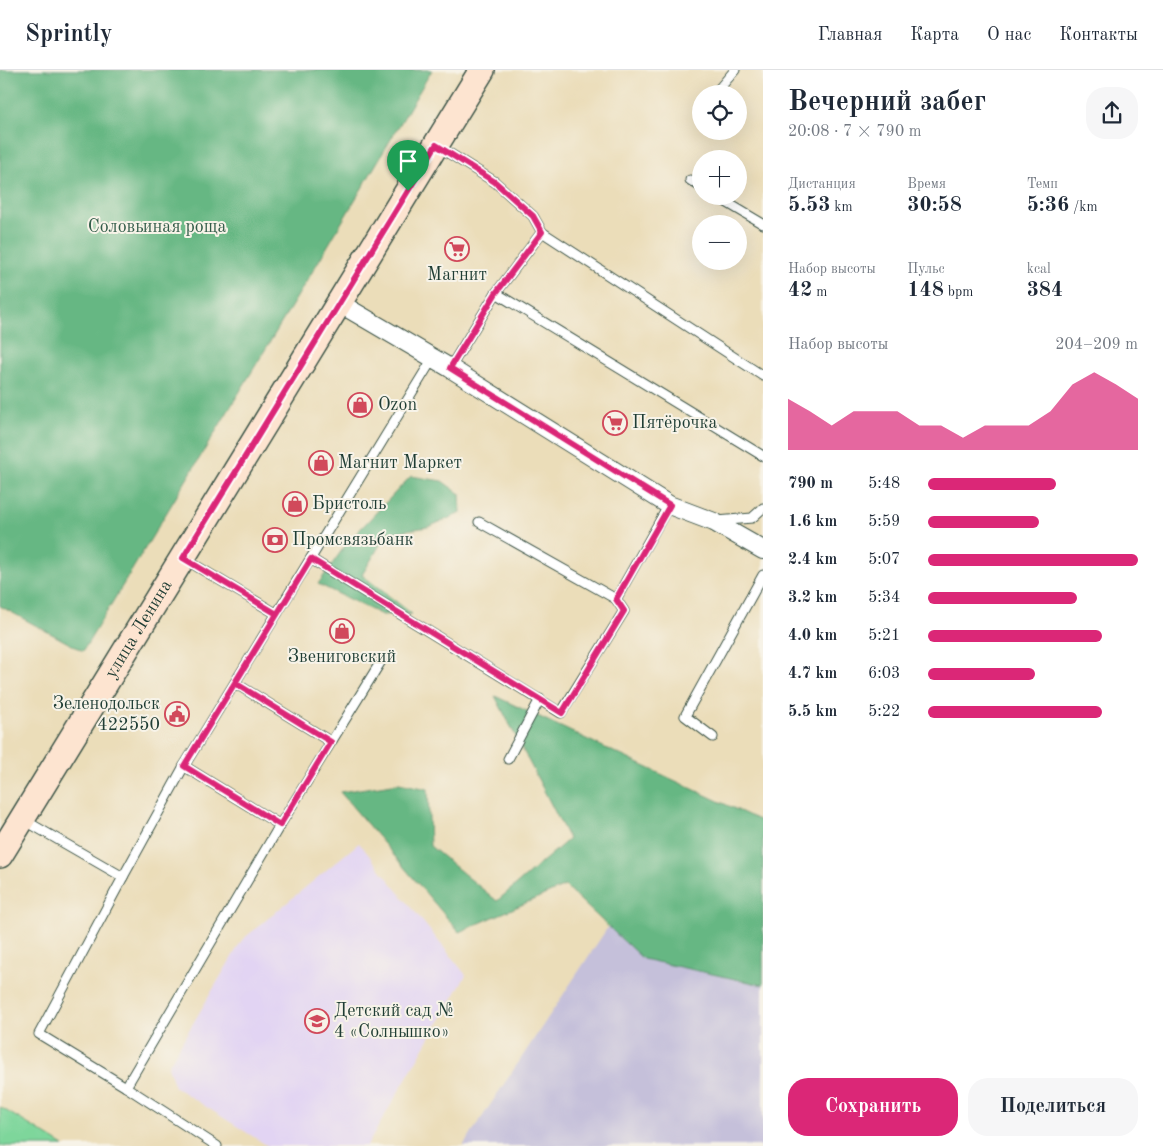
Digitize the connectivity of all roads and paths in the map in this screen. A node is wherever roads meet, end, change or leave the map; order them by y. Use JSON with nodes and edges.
{"nodes":[{"id":1,"x":482,"y":70,"type":"edge"},
{"id":2,"x":736,"y":70,"type":"edge"},
{"id":3,"x":722,"y":85,"type":"edge"},
{"id":4,"x":436,"y":145,"type":"junction"},
{"id":5,"x":731,"y":205,"type":"edge"},
{"id":6,"x":763,"y":224,"type":"edge"},
{"id":7,"x":542,"y":232,"type":"junction"},
{"id":8,"x":496,"y":293,"type":"junction"},
{"id":9,"x":339,"y":303,"type":"junction"},
{"id":10,"x":433,"y":358,"type":"junction"},
{"id":11,"x":450,"y":368,"type":"junction"},
{"id":12,"x":763,"y":376,"type":"edge"},
{"id":13,"x":763,"y":456,"type":"edge"},
{"id":14,"x":670,"y":505,"type":"junction"},
{"id":15,"x":763,"y":508,"type":"edge"},
{"id":16,"x":479,"y":522,"type":"dead end"},
{"id":17,"x":714,"y":522,"type":"junction"},
{"id":18,"x":763,"y":550,"type":"edge"},
{"id":19,"x":183,"y":558,"type":"junction"},
{"id":20,"x":311,"y":559,"type":"junction"},
{"id":21,"x":763,"y":575,"type":"edge"},
{"id":22,"x":616,"y":599,"type":"junction"},
{"id":23,"x":277,"y":614,"type":"junction"},
{"id":24,"x":383,"y":658,"type":"dead end"},
{"id":25,"x":235,"y":683,"type":"junction"},
{"id":26,"x":540,"y":699,"type":"junction"},
{"id":27,"x":713,"y":737,"type":"dead end"},
{"id":28,"x":331,"y":742,"type":"junction"},
{"id":29,"x":508,"y":759,"type":"dead end"},
{"id":30,"x":184,"y":766,"type":"junction"},
{"id":31,"x":22,"y":819,"type":"junction"},
{"id":32,"x":280,"y":825,"type":"junction"},
{"id":33,"x":0,"y":855,"type":"edge"},
{"id":34,"x":123,"y":877,"type":"junction"},
{"id":35,"x":126,"y":1087,"type":"junction"},
{"id":36,"x":217,"y":1146,"type":"edge"}],
"edges":[{"from":1,"to":4,"type":"main road","name":"улица Ленина"},
{"from":2,"to":3,"type":"lane"},
{"from":4,"to":7,"type":"lane"},
{"from":4,"to":9,"type":"main road","name":"улица Ленина"},
{"from":5,"to":6,"type":"lane"},
{"from":7,"to":8,"type":"lane"},
{"from":7,"to":12,"type":"lane"},
{"from":8,"to":11,"type":"lane"},
{"from":8,"to":13,"type":"lane"},
{"from":9,"to":10,"type":"street"},
{"from":9,"to":19,"type":"main road","name":"улица Ленина"},
{"from":10,"to":11,"type":"street"},
{"from":10,"to":20,"type":"lane"},
{"from":11,"to":14,"type":"street"},
{"from":14,"to":17,"type":"street"},
{"from":14,"to":22,"type":"lane"},
{"from":15,"to":17,"type":"lane"},
{"from":16,"to":22,"type":"lane"},
{"from":17,"to":18,"type":"street"},
{"from":19,"to":23,"type":"lane"},
{"from":19,"to":31,"type":"main road","name":"улица Ленина"},
{"from":20,"to":23,"type":"lane"},
{"from":20,"to":26,"type":"lane"},
{"from":21,"to":27,"type":"lane"},
{"from":22,"to":26,"type":"lane"},
{"from":23,"to":25,"type":"lane"},
{"from":24,"to":28,"type":"lane"},
{"from":25,"to":28,"type":"lane"},
{"from":25,"to":30,"type":"lane"},
{"from":26,"to":29,"type":"lane"},
{"from":28,"to":32,"type":"lane"},
{"from":30,"to":32,"type":"lane"},
{"from":30,"to":34,"type":"lane"},
{"from":31,"to":33,"type":"main road","name":"улица Ленина"},
{"from":31,"to":34,"type":"lane"},
{"from":32,"to":35,"type":"lane"},
{"from":34,"to":35,"type":"lane"},
{"from":35,"to":36,"type":"lane"}]}
